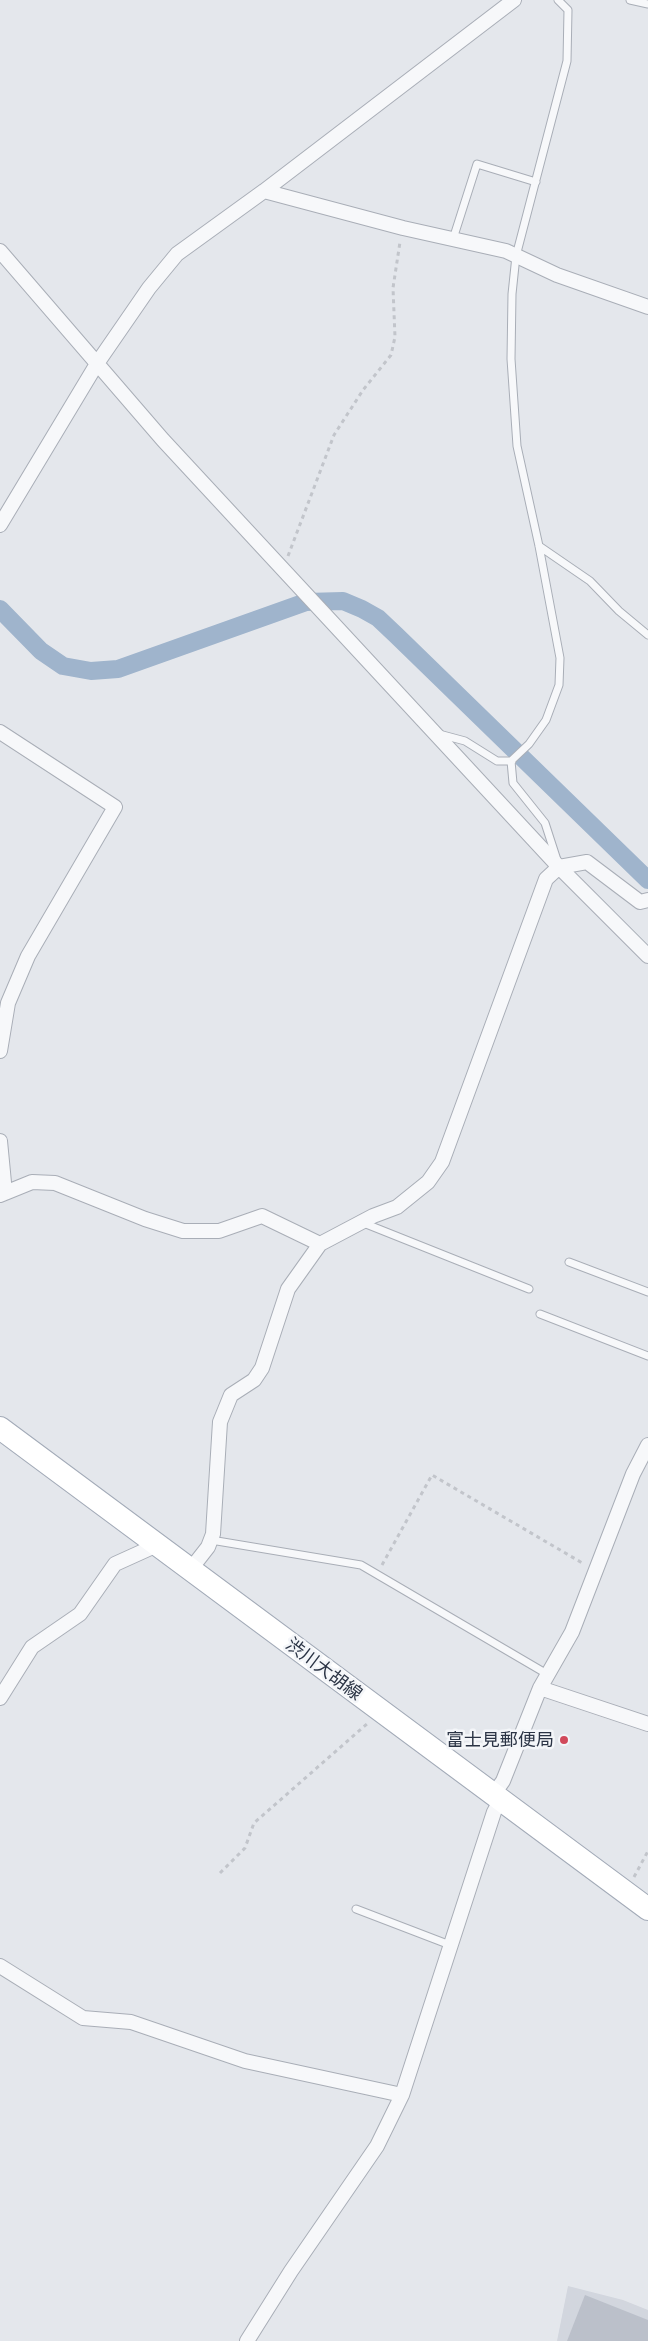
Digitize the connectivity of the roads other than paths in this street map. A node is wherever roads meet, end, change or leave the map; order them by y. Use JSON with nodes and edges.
{"nodes":[{"id":1,"x":514,"y":0,"type":"edge"},
{"id":2,"x":558,"y":0,"type":"edge"},
{"id":3,"x":630,"y":0,"type":"edge"},
{"id":4,"x":648,"y":4,"type":"edge"},
{"id":5,"x":536,"y":182,"type":"junction"},
{"id":6,"x":264,"y":191,"type":"junction"},
{"id":7,"x":453,"y":239,"type":"junction"},
{"id":8,"x":0,"y":251,"type":"edge"},
{"id":9,"x":516,"y":256,"type":"junction"},
{"id":10,"x":648,"y":307,"type":"edge"},
{"id":11,"x":98,"y":362,"type":"junction"},
{"id":12,"x":0,"y":525,"type":"edge"},
{"id":13,"x":539,"y":546,"type":"junction"},
{"id":14,"x":648,"y":636,"type":"edge"},
{"id":15,"x":0,"y":732,"type":"edge"},
{"id":16,"x":436,"y":733,"type":"junction"},
{"id":17,"x":512,"y":761,"type":"junction"},
{"id":18,"x":559,"y":867,"type":"junction"},
{"id":19,"x":648,"y":900,"type":"edge"},
{"id":20,"x":648,"y":956,"type":"edge"},
{"id":21,"x":0,"y":1051,"type":"edge"},
{"id":22,"x":0,"y":1141,"type":"edge"},
{"id":23,"x":3,"y":1194,"type":"edge"},
{"id":24,"x":361,"y":1222,"type":"junction"},
{"id":25,"x":320,"y":1244,"type":"junction"},
{"id":26,"x":569,"y":1262,"type":"dead end"},
{"id":27,"x":529,"y":1289,"type":"dead end"},
{"id":28,"x":648,"y":1292,"type":"edge"},
{"id":29,"x":540,"y":1314,"type":"dead end"},
{"id":30,"x":648,"y":1356,"type":"edge"},
{"id":31,"x":0,"y":1428,"type":"edge"},
{"id":32,"x":648,"y":1445,"type":"edge"},
{"id":33,"x":211,"y":1540,"type":"junction"},
{"id":34,"x":156,"y":1545,"type":"junction"},
{"id":35,"x":190,"y":1570,"type":"junction"},
{"id":36,"x":547,"y":1674,"type":"junction"},
{"id":37,"x":540,"y":1688,"type":"junction"},
{"id":38,"x":0,"y":1698,"type":"edge"},
{"id":39,"x":648,"y":1724,"type":"edge"},
{"id":40,"x":497,"y":1798,"type":"junction"},
{"id":41,"x":356,"y":1909,"type":"dead end"},
{"id":42,"x":648,"y":1910,"type":"edge"},
{"id":43,"x":450,"y":1945,"type":"junction"},
{"id":44,"x":0,"y":1966,"type":"edge"},
{"id":45,"x":402,"y":2095,"type":"junction"},
{"id":46,"x":247,"y":2341,"type":"edge"}],
"edges":[{"from":1,"to":6,"type":"street"},
{"from":2,"to":5,"type":"lane"},
{"from":3,"to":4,"type":"lane"},
{"from":5,"to":7,"type":"lane"},
{"from":5,"to":9,"type":"lane"},
{"from":6,"to":7,"type":"street"},
{"from":6,"to":11,"type":"street"},
{"from":7,"to":9,"type":"street"},
{"from":8,"to":11,"type":"street"},
{"from":9,"to":10,"type":"street"},
{"from":9,"to":13,"type":"lane"},
{"from":11,"to":12,"type":"street"},
{"from":11,"to":16,"type":"street"},
{"from":13,"to":14,"type":"lane"},
{"from":13,"to":17,"type":"lane"},
{"from":15,"to":21,"type":"street"},
{"from":16,"to":17,"type":"lane"},
{"from":16,"to":18,"type":"street"},
{"from":17,"to":18,"type":"lane"},
{"from":18,"to":19,"type":"street"},
{"from":18,"to":20,"type":"street"},
{"from":18,"to":24,"type":"street"},
{"from":22,"to":23,"type":"street"},
{"from":23,"to":25,"type":"street"},
{"from":24,"to":25,"type":"street"},
{"from":24,"to":27,"type":"lane"},
{"from":25,"to":33,"type":"street"},
{"from":26,"to":28,"type":"lane"},
{"from":29,"to":30,"type":"lane"},
{"from":31,"to":34,"type":"main road","name":"渋川大胡線"},
{"from":32,"to":36,"type":"street"},
{"from":33,"to":35,"type":"street"},
{"from":33,"to":36,"type":"lane"},
{"from":34,"to":35,"type":"main road","name":"渋川大胡線"},
{"from":34,"to":38,"type":"street"},
{"from":35,"to":40,"type":"main road","name":"渋川大胡線"},
{"from":36,"to":37,"type":"street"},
{"from":37,"to":39,"type":"street"},
{"from":37,"to":40,"type":"street"},
{"from":40,"to":42,"type":"main road","name":"渋川大胡線"},
{"from":40,"to":43,"type":"street"},
{"from":41,"to":43,"type":"lane"},
{"from":43,"to":45,"type":"street"},
{"from":44,"to":45,"type":"street"},
{"from":45,"to":46,"type":"street"}]}
